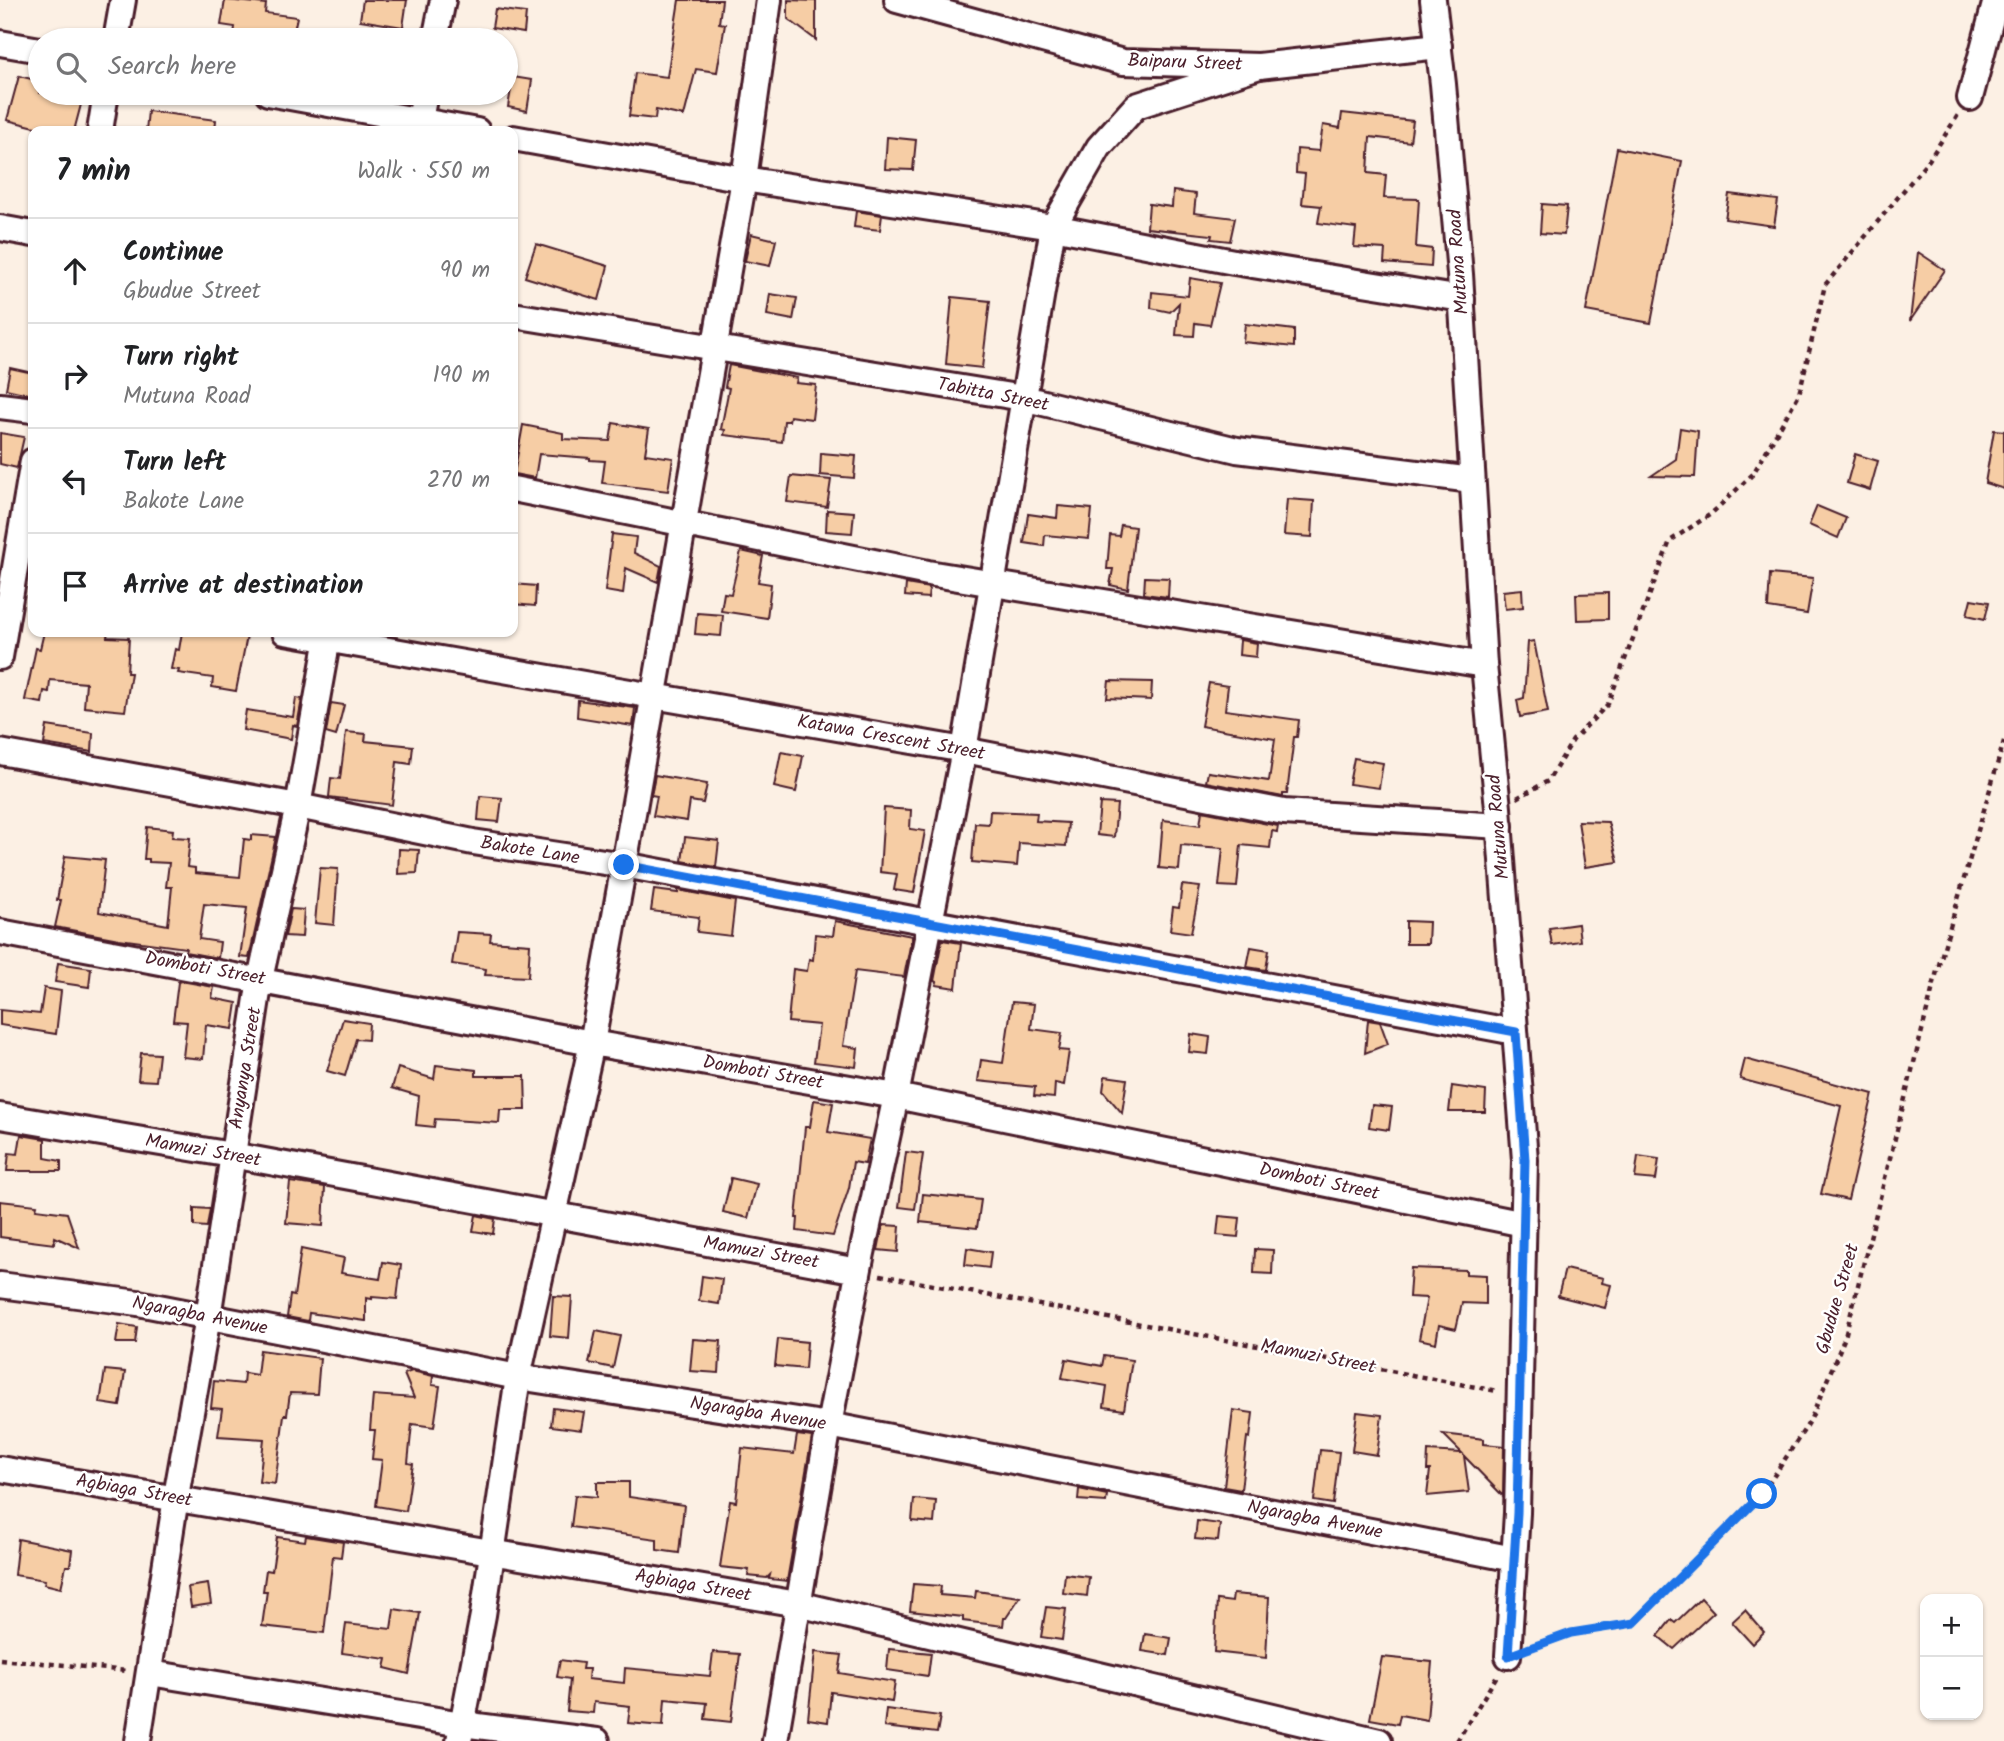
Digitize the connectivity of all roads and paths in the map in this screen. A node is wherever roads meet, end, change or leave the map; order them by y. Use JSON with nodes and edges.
{"nodes":[{"id":1,"x":123,"y":0,"type":"edge"},
{"id":2,"x":443,"y":0,"type":"edge"},
{"id":3,"x":769,"y":0,"type":"edge"},
{"id":4,"x":897,"y":0,"type":"edge"},
{"id":5,"x":1433,"y":0,"type":"edge"},
{"id":6,"x":1996,"y":0,"type":"edge"},
{"id":7,"x":118,"y":28,"type":"edge"},
{"id":8,"x":437,"y":28,"type":"edge"},
{"id":9,"x":0,"y":43,"type":"edge"},
{"id":10,"x":1439,"y":47,"type":"junction"},
{"id":11,"x":28,"y":48,"type":"edge"},
{"id":12,"x":1259,"y":66,"type":"junction"},
{"id":13,"x":1970,"y":98,"type":"joint"},
{"id":14,"x":104,"y":105,"type":"edge"},
{"id":15,"x":323,"y":105,"type":"edge"},
{"id":16,"x":423,"y":105,"type":"edge"},
{"id":17,"x":101,"y":126,"type":"edge"},
{"id":18,"x":419,"y":126,"type":"edge"},
{"id":19,"x":518,"y":139,"type":"edge"},
{"id":20,"x":744,"y":179,"type":"junction"},
{"id":21,"x":1053,"y":227,"type":"junction"},
{"id":22,"x":0,"y":228,"type":"edge"},
{"id":23,"x":28,"y":233,"type":"edge"},
{"id":24,"x":1462,"y":299,"type":"junction"},
{"id":25,"x":518,"y":316,"type":"edge"},
{"id":26,"x":713,"y":346,"type":"junction"},
{"id":27,"x":1023,"y":398,"type":"junction"},
{"id":28,"x":0,"y":406,"type":"edge"},
{"id":29,"x":28,"y":409,"type":"edge"},
{"id":30,"x":1472,"y":480,"type":"junction"},
{"id":31,"x":518,"y":490,"type":"edge"},
{"id":32,"x":28,"y":495,"type":"edge"},
{"id":33,"x":683,"y":524,"type":"junction"},
{"id":34,"x":15,"y":583,"type":"edge"},
{"id":35,"x":992,"y":584,"type":"junction"},
{"id":36,"x":328,"y":637,"type":"edge"},
{"id":37,"x":333,"y":637,"type":"edge"},
{"id":38,"x":0,"y":657,"type":"edge"},
{"id":39,"x":1484,"y":665,"type":"junction"},
{"id":40,"x":653,"y":696,"type":"junction"},
{"id":41,"x":2004,"y":741,"type":"edge"},
{"id":42,"x":964,"y":750,"type":"junction"},
{"id":43,"x":0,"y":752,"type":"edge"},
{"id":44,"x":298,"y":806,"type":"junction"},
{"id":45,"x":1499,"y":817,"type":"junction"},
{"id":46,"x":624,"y":865,"type":"junction"},
{"id":47,"x":931,"y":923,"type":"junction"},
{"id":48,"x":0,"y":932,"type":"edge"},
{"id":49,"x":260,"y":979,"type":"junction"},
{"id":50,"x":1516,"y":1032,"type":"junction"},
{"id":51,"x":592,"y":1043,"type":"junction"},
{"id":52,"x":896,"y":1096,"type":"junction"},
{"id":53,"x":0,"y":1116,"type":"edge"},
{"id":54,"x":233,"y":1156,"type":"junction"},
{"id":55,"x":554,"y":1214,"type":"junction"},
{"id":56,"x":1524,"y":1224,"type":"junction"},
{"id":57,"x":858,"y":1271,"type":"junction"},
{"id":58,"x":0,"y":1285,"type":"edge"},
{"id":59,"x":208,"y":1317,"type":"junction"},
{"id":60,"x":518,"y":1377,"type":"junction"},
{"id":61,"x":1520,"y":1395,"type":"junction"},
{"id":62,"x":828,"y":1425,"type":"junction"},
{"id":63,"x":0,"y":1469,"type":"edge"},
{"id":64,"x":178,"y":1499,"type":"junction"},
{"id":65,"x":492,"y":1552,"type":"junction"},
{"id":66,"x":1514,"y":1559,"type":"junction"},
{"id":67,"x":799,"y":1604,"type":"junction"},
{"id":68,"x":1508,"y":1656,"type":"junction"},
{"id":69,"x":0,"y":1660,"type":"edge"},
{"id":70,"x":150,"y":1673,"type":"junction"},
{"id":71,"x":460,"y":1733,"type":"edge"},
{"id":72,"x":138,"y":1741,"type":"edge"},
{"id":73,"x":597,"y":1741,"type":"edge"},
{"id":74,"x":775,"y":1741,"type":"edge"},
{"id":75,"x":1379,"y":1741,"type":"edge"},
{"id":76,"x":1457,"y":1741,"type":"edge"}],
"edges":[{"from":1,"to":7,"type":"street"},
{"from":2,"to":8,"type":"street"},
{"from":3,"to":20,"type":"street"},
{"from":4,"to":12,"type":"street","name":"Baiparu Street"},
{"from":5,"to":10,"type":"street","name":"Mutuna Road"},
{"from":6,"to":13,"type":"street"},
{"from":9,"to":11,"type":"street"},
{"from":10,"to":12,"type":"street","name":"Baiparu Street"},
{"from":10,"to":24,"type":"street","name":"Mutuna Road"},
{"from":12,"to":21,"type":"street"},
{"from":13,"to":45,"type":"path"},
{"from":14,"to":17,"type":"street"},
{"from":15,"to":18,"type":"street"},
{"from":16,"to":18,"type":"street"},
{"from":19,"to":20,"type":"street"},
{"from":20,"to":21,"type":"street"},
{"from":20,"to":26,"type":"street"},
{"from":21,"to":24,"type":"street"},
{"from":21,"to":27,"type":"street"},
{"from":22,"to":23,"type":"street"},
{"from":24,"to":30,"type":"street","name":"Mutuna Road"},
{"from":25,"to":26,"type":"street","name":"Tabitta Street"},
{"from":26,"to":27,"type":"street","name":"Tabitta Street"},
{"from":26,"to":33,"type":"street"},
{"from":27,"to":30,"type":"street","name":"Tabitta Street"},
{"from":27,"to":35,"type":"street"},
{"from":28,"to":29,"type":"street"},
{"from":30,"to":39,"type":"street","name":"Mutuna Road"},
{"from":31,"to":33,"type":"street"},
{"from":32,"to":34,"type":"street"},
{"from":33,"to":35,"type":"street"},
{"from":33,"to":40,"type":"street"},
{"from":34,"to":38,"type":"street"},
{"from":35,"to":39,"type":"street"},
{"from":35,"to":42,"type":"street"},
{"from":36,"to":44,"type":"street","name":"Anyanya Street"},
{"from":37,"to":40,"type":"street","name":"Katawa Crescent Street"},
{"from":39,"to":45,"type":"street","name":"Mutuna Road"},
{"from":40,"to":42,"type":"street","name":"Katawa Crescent Street"},
{"from":40,"to":46,"type":"street"},
{"from":41,"to":68,"type":"path","name":"Gbudue Street"},
{"from":42,"to":45,"type":"street","name":"Katawa Crescent Street"},
{"from":42,"to":47,"type":"street"},
{"from":43,"to":44,"type":"street","name":"Bakote Lane"},
{"from":44,"to":46,"type":"street","name":"Bakote Lane"},
{"from":44,"to":49,"type":"street","name":"Anyanya Street"},
{"from":45,"to":50,"type":"street","name":"Mutuna Road"},
{"from":46,"to":47,"type":"street","name":"Bakote Lane"},
{"from":46,"to":51,"type":"street"},
{"from":47,"to":50,"type":"street","name":"Bakote Lane"},
{"from":47,"to":52,"type":"street"},
{"from":48,"to":49,"type":"street","name":"Domboti Street"},
{"from":49,"to":51,"type":"street","name":"Domboti Street"},
{"from":49,"to":54,"type":"street","name":"Anyanya Street"},
{"from":50,"to":56,"type":"street","name":"Mutuna Road"},
{"from":51,"to":52,"type":"street","name":"Domboti Street"},
{"from":51,"to":55,"type":"street"},
{"from":52,"to":56,"type":"street","name":"Domboti Street"},
{"from":52,"to":57,"type":"street"},
{"from":53,"to":54,"type":"street","name":"Mamuzi Street"},
{"from":54,"to":55,"type":"street","name":"Mamuzi Street"},
{"from":54,"to":59,"type":"street","name":"Anyanya Street"},
{"from":55,"to":57,"type":"street","name":"Mamuzi Street"},
{"from":55,"to":60,"type":"street"},
{"from":56,"to":61,"type":"street","name":"Mutuna Road"},
{"from":57,"to":61,"type":"path","name":"Mamuzi Street"},
{"from":57,"to":62,"type":"street"},
{"from":58,"to":59,"type":"street","name":"Ngaragba Avenue"},
{"from":59,"to":60,"type":"street","name":"Ngaragba Avenue"},
{"from":59,"to":64,"type":"street","name":"Anyanya Street"},
{"from":60,"to":62,"type":"street","name":"Ngaragba Avenue"},
{"from":60,"to":65,"type":"street"},
{"from":61,"to":66,"type":"street","name":"Mutuna Road"},
{"from":62,"to":66,"type":"street","name":"Ngaragba Avenue"},
{"from":62,"to":67,"type":"street"},
{"from":63,"to":64,"type":"street","name":"Agbiaga Street"},
{"from":64,"to":65,"type":"street","name":"Agbiaga Street"},
{"from":64,"to":70,"type":"street","name":"Anyanya Street"},
{"from":65,"to":67,"type":"street","name":"Agbiaga Street"},
{"from":65,"to":71,"type":"street"},
{"from":66,"to":68,"type":"street","name":"Mutuna Road"},
{"from":67,"to":74,"type":"street"},
{"from":67,"to":75,"type":"street","name":"Agbiaga Street"},
{"from":68,"to":76,"type":"path"},
{"from":69,"to":70,"type":"path"},
{"from":70,"to":71,"type":"street"},
{"from":70,"to":72,"type":"street","name":"Anyanya Street"},
{"from":71,"to":73,"type":"street"}]}
